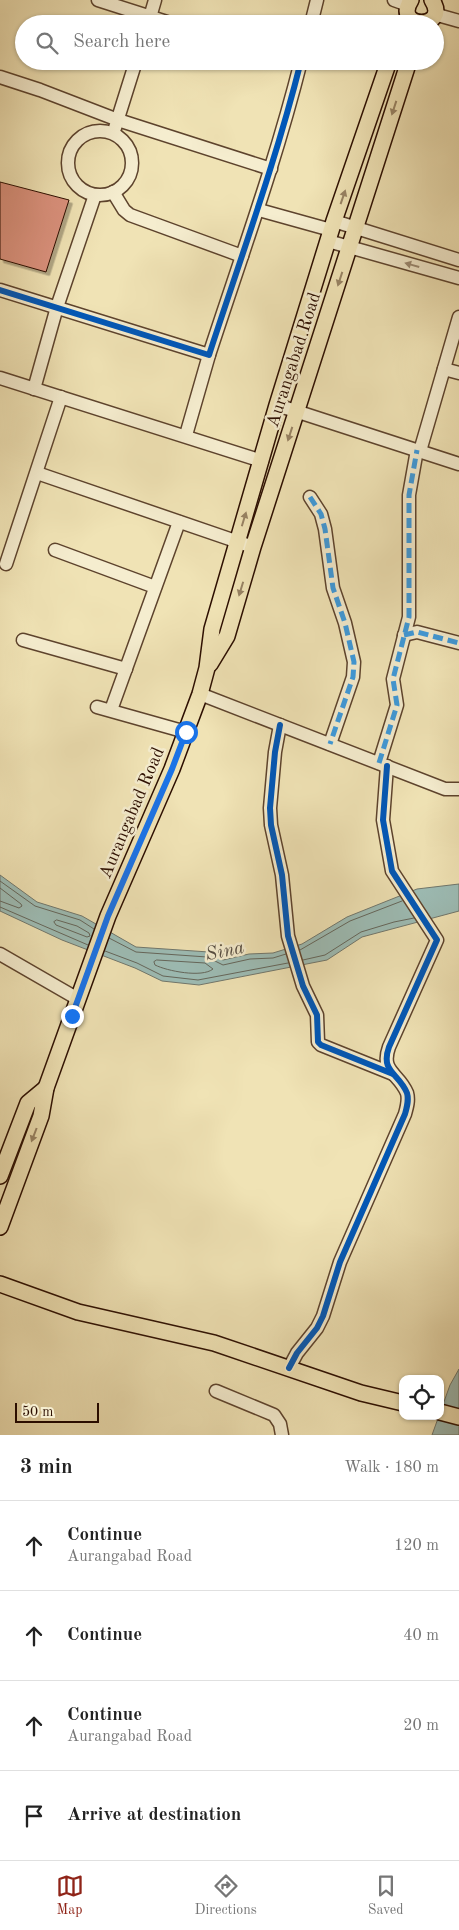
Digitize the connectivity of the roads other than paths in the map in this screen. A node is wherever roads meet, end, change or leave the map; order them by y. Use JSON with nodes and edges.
{"nodes":[{"id":1,"x":98,"y":0,"type":"edge"},
{"id":2,"x":155,"y":0,"type":"edge"},
{"id":3,"x":317,"y":0,"type":"edge"},
{"id":4,"x":433,"y":7,"type":"edge"},
{"id":5,"x":136,"y":15,"type":"edge"},
{"id":6,"x":150,"y":15,"type":"edge"},
{"id":7,"x":313,"y":15,"type":"edge"},
{"id":8,"x":459,"y":21,"type":"edge"},
{"id":9,"x":133,"y":70,"type":"edge"},
{"id":10,"x":299,"y":70,"type":"edge"},
{"id":11,"x":386,"y":70,"type":"edge"},
{"id":12,"x":406,"y":70,"type":"edge"},
{"id":13,"x":0,"y":77,"type":"edge"},
{"id":14,"x":118,"y":120,"type":"junction"},
{"id":15,"x":114,"y":134,"type":"junction"},
{"id":16,"x":271,"y":169,"type":"junction"},
{"id":17,"x":113,"y":192,"type":"junction"},
{"id":18,"x":95,"y":195,"type":"junction"},
{"id":19,"x":259,"y":210,"type":"junction"},
{"id":20,"x":355,"y":228,"type":"junction"},
{"id":21,"x":331,"y":231,"type":"junction"},
{"id":22,"x":350,"y":247,"type":"junction"},
{"id":23,"x":242,"y":256,"type":"junction"},
{"id":24,"x":459,"y":260,"type":"edge"},
{"id":25,"x":459,"y":278,"type":"edge"},
{"id":26,"x":0,"y":290,"type":"edge"},
{"id":27,"x":57,"y":308,"type":"junction"},
{"id":28,"x":459,"y":317,"type":"edge"},
{"id":29,"x":209,"y":355,"type":"junction"},
{"id":30,"x":444,"y":369,"type":"junction"},
{"id":31,"x":459,"y":373,"type":"edge"},
{"id":32,"x":0,"y":378,"type":"edge"},
{"id":33,"x":34,"y":388,"type":"junction"},
{"id":34,"x":61,"y":397,"type":"junction"},
{"id":35,"x":277,"y":405,"type":"junction"},
{"id":36,"x":297,"y":411,"type":"junction"},
{"id":37,"x":186,"y":435,"type":"junction"},
{"id":38,"x":418,"y":451,"type":"junction"},
{"id":39,"x":262,"y":461,"type":"junction"},
{"id":40,"x":459,"y":464,"type":"edge"},
{"id":41,"x":37,"y":473,"type":"junction"},
{"id":42,"x":310,"y":496,"type":"dead end"},
{"id":43,"x":179,"y":522,"type":"junction"},
{"id":44,"x":237,"y":542,"type":"junction"},
{"id":45,"x":254,"y":547,"type":"junction"},
{"id":46,"x":56,"y":550,"type":"dead end"},
{"id":47,"x":6,"y":564,"type":"dead end"},
{"id":48,"x":156,"y":587,"type":"junction"},
{"id":49,"x":404,"y":635,"type":"junction"},
{"id":50,"x":23,"y":640,"type":"dead end"},
{"id":51,"x":459,"y":644,"type":"edge"},
{"id":52,"x":207,"y":668,"type":"junction"},
{"id":53,"x":126,"y":669,"type":"junction"},
{"id":54,"x":200,"y":694,"type":"junction"},
{"id":55,"x":97,"y":707,"type":"dead end"},
{"id":56,"x":110,"y":710,"type":"junction"},
{"id":57,"x":280,"y":725,"type":"junction"},
{"id":58,"x":186,"y":732,"type":"junction"},
{"id":59,"x":330,"y":744,"type":"junction"},
{"id":60,"x":383,"y":765,"type":"junction"},
{"id":61,"x":459,"y":789,"type":"edge"},
{"id":62,"x":0,"y":954,"type":"edge"},
{"id":63,"x":81,"y":992,"type":"junction"},
{"id":64,"x":393,"y":1074,"type":"junction"},
{"id":65,"x":46,"y":1088,"type":"junction"},
{"id":66,"x":0,"y":1176,"type":"edge"},
{"id":67,"x":0,"y":1227,"type":"edge"},
{"id":68,"x":0,"y":1284,"type":"edge"},
{"id":69,"x":289,"y":1368,"type":"junction"},
{"id":70,"x":216,"y":1391,"type":"dead end"},
{"id":71,"x":399,"y":1402,"type":"edge"},
{"id":72,"x":444,"y":1413,"type":"edge"},
{"id":73,"x":459,"y":1417,"type":"edge"},
{"id":74,"x":282,"y":1435,"type":"edge"}],
"edges":[{"from":1,"to":5,"type":"street"},
{"from":2,"to":6,"type":"street"},
{"from":3,"to":7,"type":"street"},
{"from":4,"to":8,"type":"street"},
{"from":9,"to":14,"type":"street"},
{"from":10,"to":16,"type":"street"},
{"from":21,"to":11,"type":"main road","name":"Aurangabad Road","one_way":true},
{"from":12,"to":20,"type":"main road","name":"Aurangabad Road","one_way":true},
{"from":13,"to":14,"type":"street"},
{"from":14,"to":15,"type":"street"},
{"from":14,"to":16,"type":"street"},
{"from":15,"to":17,"type":"street"},
{"from":15,"to":18,"type":"street"},
{"from":16,"to":19,"type":"street"},
{"from":17,"to":18,"type":"street"},
{"from":17,"to":23,"type":"street"},
{"from":18,"to":27,"type":"street"},
{"from":19,"to":21,"type":"street"},
{"from":19,"to":23,"type":"street"},
{"from":20,"to":21,"type":"street"},
{"from":20,"to":22,"type":"main road","name":"Aurangabad Road"},
{"from":20,"to":24,"type":"street"},
{"from":21,"to":22,"type":"street"},
{"from":21,"to":35,"type":"main road","name":"Aurangabad Road"},
{"from":25,"to":22,"type":"street","one_way":true},
{"from":22,"to":36,"type":"main road","name":"Aurangabad Road","one_way":true},
{"from":23,"to":29,"type":"street"},
{"from":26,"to":27,"type":"street"},
{"from":27,"to":29,"type":"street"},
{"from":27,"to":33,"type":"street"},
{"from":28,"to":30,"type":"street"},
{"from":29,"to":37,"type":"street"},
{"from":30,"to":31,"type":"street"},
{"from":30,"to":38,"type":"street"},
{"from":32,"to":33,"type":"street"},
{"from":33,"to":34,"type":"street"},
{"from":34,"to":37,"type":"street"},
{"from":34,"to":41,"type":"street"},
{"from":35,"to":36,"type":"street"},
{"from":35,"to":39,"type":"main road","name":"Aurangabad Road"},
{"from":36,"to":38,"type":"street"},
{"from":36,"to":45,"type":"main road","name":"Aurangabad Road","one_way":true},
{"from":37,"to":39,"type":"street"},
{"from":38,"to":40,"type":"street"},
{"from":38,"to":49,"type":"street"},
{"from":44,"to":39,"type":"main road","name":"Aurangabad Road","one_way":true},
{"from":41,"to":43,"type":"street"},
{"from":41,"to":47,"type":"street"},
{"from":42,"to":59,"type":"street"},
{"from":43,"to":44,"type":"street"},
{"from":43,"to":48,"type":"street"},
{"from":44,"to":45,"type":"street"},
{"from":44,"to":52,"type":"main road","name":"Aurangabad Road"},
{"from":45,"to":52,"type":"main road","name":"Aurangabad Road","one_way":true},
{"from":46,"to":48,"type":"street"},
{"from":48,"to":53,"type":"street"},
{"from":49,"to":51,"type":"street"},
{"from":49,"to":60,"type":"street"},
{"from":50,"to":53,"type":"street"},
{"from":52,"to":54,"type":"main road","name":"Aurangabad Road"},
{"from":53,"to":56,"type":"street"},
{"from":54,"to":57,"type":"street"},
{"from":54,"to":58,"type":"main road","name":"Aurangabad Road"},
{"from":55,"to":56,"type":"street"},
{"from":56,"to":58,"type":"street"},
{"from":57,"to":59,"type":"street"},
{"from":57,"to":64,"type":"street"},
{"from":58,"to":63,"type":"main road","name":"Aurangabad Road"},
{"from":59,"to":60,"type":"street"},
{"from":60,"to":61,"type":"street"},
{"from":60,"to":64,"type":"street"},
{"from":62,"to":63,"type":"street"},
{"from":63,"to":65,"type":"main road"},
{"from":64,"to":69,"type":"street"},
{"from":65,"to":66,"type":"main road"},
{"from":65,"to":67,"type":"main road","one_way":true},
{"from":68,"to":69,"type":"main road"},
{"from":69,"to":71,"type":"main road"},
{"from":70,"to":74,"type":"street"},
{"from":72,"to":73,"type":"main road"}]}
